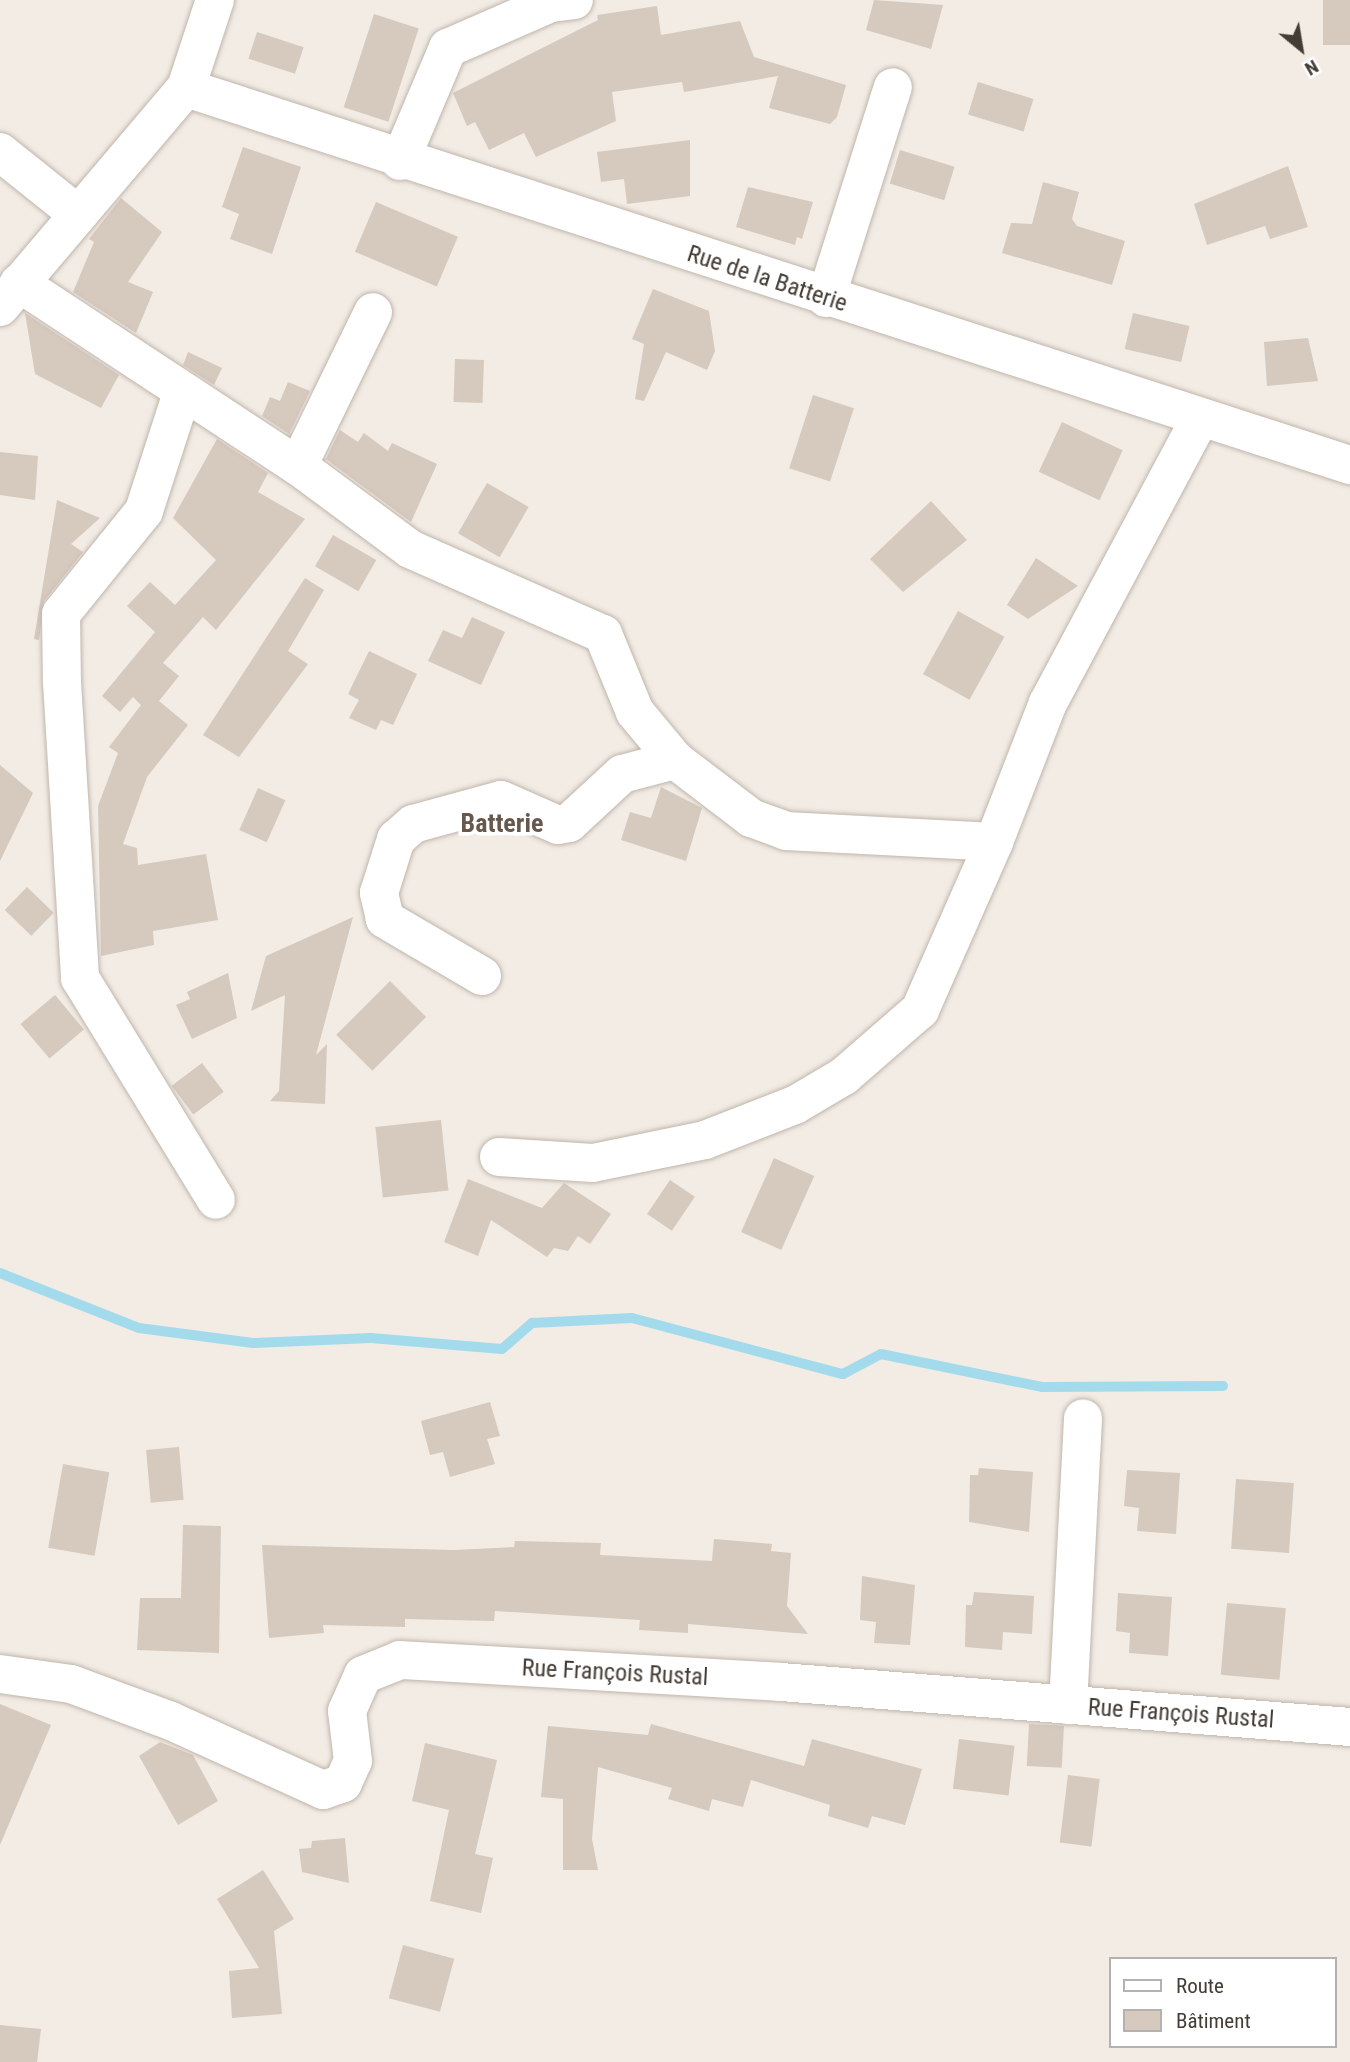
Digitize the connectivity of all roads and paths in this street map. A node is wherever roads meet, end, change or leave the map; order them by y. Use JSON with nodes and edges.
{"nodes":[{"id":1,"x":574,"y":0,"type":"edge"},
{"id":2,"x":220,"y":6,"type":"edge"},
{"id":3,"x":893,"y":87,"type":"dead end"},
{"id":4,"x":186,"y":88,"type":"junction"},
{"id":5,"x":0,"y":152,"type":"edge"},
{"id":6,"x":400,"y":161,"type":"junction"},
{"id":7,"x":75,"y":212,"type":"junction"},
{"id":8,"x":10,"y":295,"type":"edge"},
{"id":9,"x":826,"y":298,"type":"junction"},
{"id":10,"x":373,"y":312,"type":"dead end"},
{"id":11,"x":182,"y":393,"type":"junction"},
{"id":12,"x":1201,"y":417,"type":"junction"},
{"id":13,"x":1350,"y":465,"type":"edge"},
{"id":14,"x":298,"y":466,"type":"junction"},
{"id":15,"x":675,"y":761,"type":"junction"},
{"id":16,"x":993,"y":842,"type":"junction"},
{"id":17,"x":482,"y":975,"type":"dead end"},
{"id":18,"x":499,"y":1157,"type":"dead end"},
{"id":19,"x":216,"y":1199,"type":"dead end"},
{"id":20,"x":1083,"y":1418,"type":"dead end"},
{"id":21,"x":0,"y":1674,"type":"edge"},
{"id":22,"x":1068,"y":1705,"type":"junction"},
{"id":23,"x":1350,"y":1727,"type":"edge"}],
"edges":[{"from":1,"to":6,"type":"street"},
{"from":2,"to":4,"type":"street"},
{"from":3,"to":9,"type":"street"},
{"from":4,"to":6,"type":"street","name":"Rue de la Batterie"},
{"from":4,"to":7,"type":"street"},
{"from":5,"to":7,"type":"street"},
{"from":6,"to":9,"type":"street","name":"Rue de la Batterie"},
{"from":7,"to":8,"type":"street"},
{"from":8,"to":11,"type":"street"},
{"from":9,"to":12,"type":"street","name":"Rue de la Batterie"},
{"from":10,"to":14,"type":"street"},
{"from":11,"to":14,"type":"street"},
{"from":11,"to":19,"type":"street"},
{"from":12,"to":13,"type":"street","name":"Rue de la Batterie"},
{"from":12,"to":16,"type":"street"},
{"from":14,"to":15,"type":"street"},
{"from":15,"to":16,"type":"street"},
{"from":15,"to":17,"type":"street"},
{"from":16,"to":18,"type":"street"},
{"from":20,"to":22,"type":"street"},
{"from":21,"to":22,"type":"street","name":"Rue François Rustal"},
{"from":22,"to":23,"type":"street","name":"Rue François Rustal"}]}
